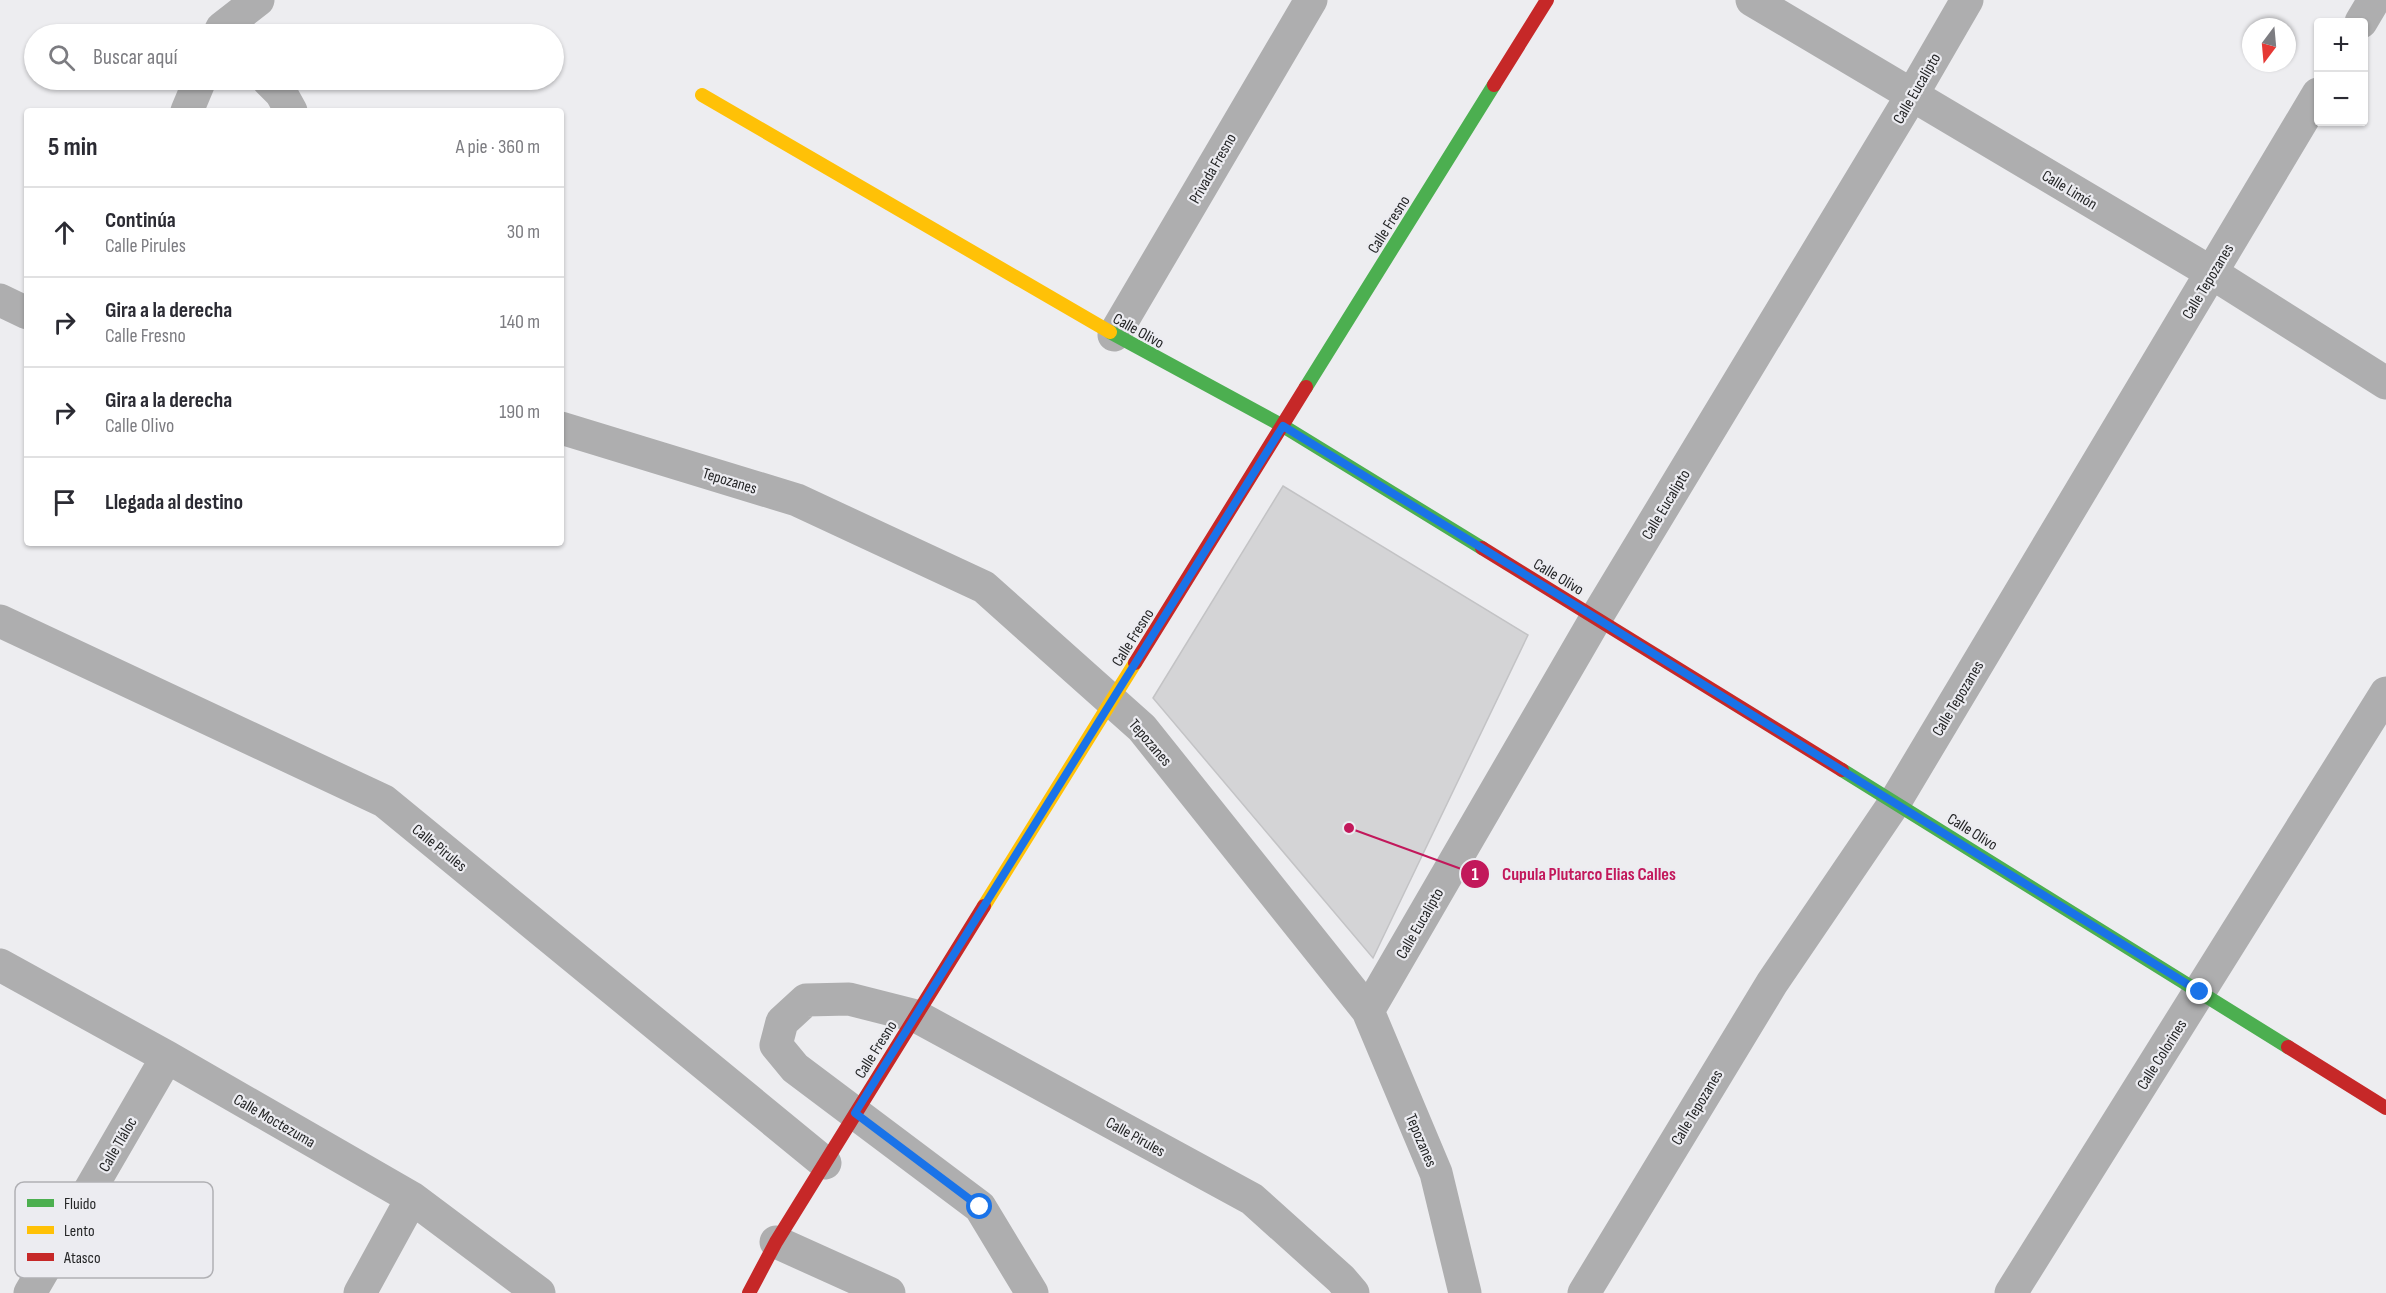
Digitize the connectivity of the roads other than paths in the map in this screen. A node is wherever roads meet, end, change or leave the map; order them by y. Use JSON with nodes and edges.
{"nodes":[{"id":1,"x":258,"y":0,"type":"edge"},
{"id":2,"x":1311,"y":0,"type":"edge"},
{"id":3,"x":1546,"y":0,"type":"edge"},
{"id":4,"x":1752,"y":0,"type":"edge"},
{"id":5,"x":1967,"y":0,"type":"edge"},
{"id":6,"x":2374,"y":0,"type":"edge"},
{"id":7,"x":2363,"y":18,"type":"edge"},
{"id":8,"x":223,"y":24,"type":"edge"},
{"id":9,"x":196,"y":90,"type":"edge"},
{"id":10,"x":277,"y":90,"type":"edge"},
{"id":11,"x":702,"y":95,"type":"dead end"},
{"id":12,"x":1912,"y":95,"type":"junction"},
{"id":13,"x":2314,"y":102,"type":"edge"},
{"id":14,"x":188,"y":108,"type":"edge"},
{"id":15,"x":289,"y":108,"type":"edge"},
{"id":16,"x":2212,"y":273,"type":"junction"},
{"id":17,"x":0,"y":300,"type":"edge"},
{"id":18,"x":24,"y":312,"type":"edge"},
{"id":19,"x":1114,"y":335,"type":"junction"},
{"id":20,"x":2386,"y":382,"type":"edge"},
{"id":21,"x":1283,"y":426,"type":"junction"},
{"id":22,"x":564,"y":429,"type":"edge"},
{"id":23,"x":1596,"y":618,"type":"junction"},
{"id":24,"x":0,"y":621,"type":"edge"},
{"id":25,"x":2386,"y":693,"type":"edge"},
{"id":26,"x":1111,"y":701,"type":"junction"},
{"id":27,"x":1895,"y":802,"type":"junction"},
{"id":28,"x":0,"y":965,"type":"edge"},
{"id":29,"x":2200,"y":992,"type":"junction"},
{"id":30,"x":1368,"y":1011,"type":"junction"},
{"id":31,"x":916,"y":1016,"type":"junction"},
{"id":32,"x":167,"y":1057,"type":"junction"},
{"id":33,"x":2386,"y":1108,"type":"edge"},
{"id":34,"x":855,"y":1113,"type":"junction"},
{"id":35,"x":825,"y":1163,"type":"junction"},
{"id":36,"x":94,"y":1182,"type":"edge"},
{"id":37,"x":412,"y":1198,"type":"junction"},
{"id":38,"x":776,"y":1242,"type":"junction"},
{"id":39,"x":39,"y":1278,"type":"edge"},
{"id":40,"x":1343,"y":1288,"type":"edge"},
{"id":41,"x":30,"y":1293,"type":"edge"},
{"id":42,"x":360,"y":1293,"type":"edge"},
{"id":43,"x":539,"y":1293,"type":"edge"},
{"id":44,"x":749,"y":1293,"type":"edge"},
{"id":45,"x":889,"y":1293,"type":"edge"},
{"id":46,"x":1032,"y":1293,"type":"edge"},
{"id":47,"x":1465,"y":1293,"type":"edge"},
{"id":48,"x":1584,"y":1293,"type":"edge"},
{"id":49,"x":2011,"y":1293,"type":"edge"}],
"edges":[{"from":1,"to":8,"type":"street"},
{"from":2,"to":19,"type":"street","name":"Privada Fresno"},
{"from":3,"to":21,"type":"street","name":"Calle Fresno"},
{"from":4,"to":12,"type":"street","name":"Calle Limón"},
{"from":5,"to":12,"type":"street","name":"Calle Eucalipto"},
{"from":6,"to":7,"type":"street"},
{"from":9,"to":14,"type":"street"},
{"from":10,"to":15,"type":"street"},
{"from":11,"to":19,"type":"street","name":"Calle Olivo"},
{"from":12,"to":16,"type":"street","name":"Calle Limón"},
{"from":12,"to":23,"type":"street","name":"Calle Eucalipto"},
{"from":13,"to":16,"type":"street","name":"Calle Tepozanes"},
{"from":16,"to":20,"type":"street","name":"Calle Limón"},
{"from":16,"to":27,"type":"street","name":"Calle Tepozanes"},
{"from":17,"to":18,"type":"street"},
{"from":19,"to":21,"type":"street","name":"Calle Olivo"},
{"from":21,"to":23,"type":"street","name":"Calle Olivo"},
{"from":21,"to":26,"type":"street","name":"Calle Fresno"},
{"from":22,"to":26,"type":"street","name":"Tepozanes"},
{"from":23,"to":27,"type":"street","name":"Calle Olivo"},
{"from":23,"to":30,"type":"street","name":"Calle Eucalipto"},
{"from":24,"to":35,"type":"street","name":"Calle Pirules"},
{"from":25,"to":29,"type":"street","name":"Calle Colorines"},
{"from":26,"to":30,"type":"street","name":"Tepozanes"},
{"from":26,"to":31,"type":"street","name":"Calle Fresno"},
{"from":27,"to":29,"type":"street","name":"Calle Olivo"},
{"from":27,"to":48,"type":"street","name":"Calle Tepozanes"},
{"from":28,"to":32,"type":"street","name":"Calle Moctezuma"},
{"from":29,"to":33,"type":"street","name":"Calle Olivo"},
{"from":29,"to":49,"type":"street","name":"Calle Colorines"},
{"from":30,"to":47,"type":"street","name":"Tepozanes"},
{"from":31,"to":34,"type":"street","name":"Calle Fresno"},
{"from":31,"to":34,"type":"street","name":"Calle Pirules"},
{"from":31,"to":40,"type":"street","name":"Calle Pirules"},
{"from":32,"to":36,"type":"street","name":"Calle Tláloc"},
{"from":32,"to":37,"type":"street","name":"Calle Moctezuma"},
{"from":34,"to":35,"type":"street","name":"Calle Fresno"},
{"from":34,"to":46,"type":"street"},
{"from":35,"to":38,"type":"street","name":"Calle Fresno"},
{"from":37,"to":42,"type":"street"},
{"from":37,"to":43,"type":"street","name":"Calle Moctezuma"},
{"from":38,"to":44,"type":"street","name":"Calle Fresno"},
{"from":38,"to":45,"type":"street"},
{"from":39,"to":41,"type":"street","name":"Calle Tláloc"}]}
